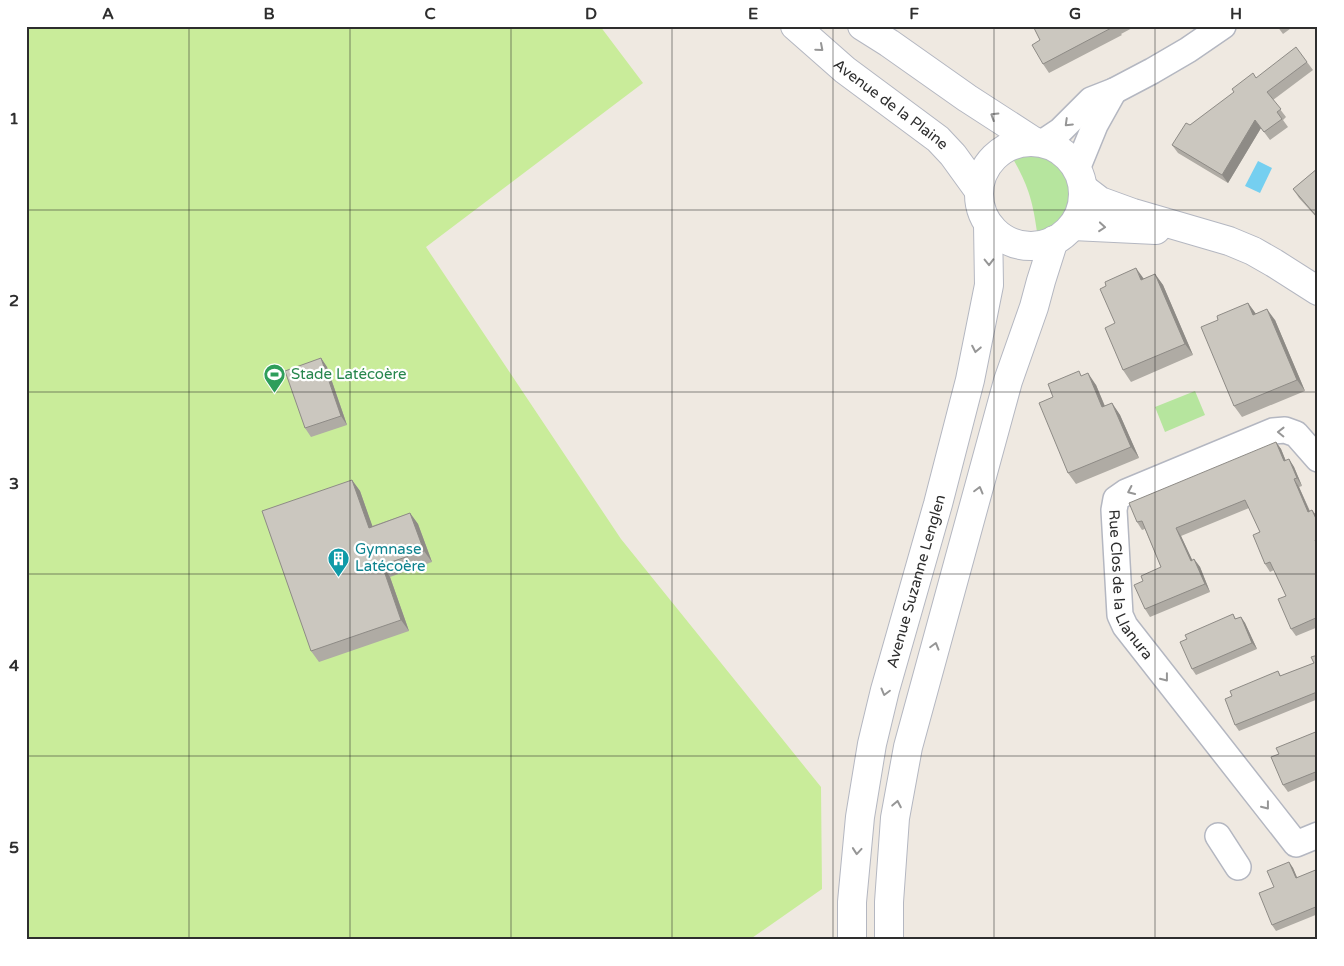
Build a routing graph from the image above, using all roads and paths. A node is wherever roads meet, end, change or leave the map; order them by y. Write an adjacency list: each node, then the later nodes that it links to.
1 (795, 26): 7 (street, Avenue de la Plaine, one-way to 7)
2 (862, 26): 5 (street, one-way to 2)
3 (1223, 26): 4 (street)
4 (1114, 91): 5 (street, one-way to 5); 6 (street)
5 (1038, 143): 6 (street); 7 (street)
6 (1080, 179): 9 (street); 10 (street)
7 (979, 191): 8 (street)
8 (988, 224): 10 (street); 16 (street, Avenue Suzanne Lenglen, one-way to 16)
9 (1190, 230): 10 (street, one-way to 9); 11 (street)
10 (1064, 233): 17 (street, one-way to 10)
11 (1318, 291)
12 (1318, 459): 14 (street, Rue Clos de la Llanura, one-way to 14)
13 (1218, 836): 15 (street)
14 (1307, 840)
15 (1238, 867)
16 (852, 940)
17 (889, 940)

